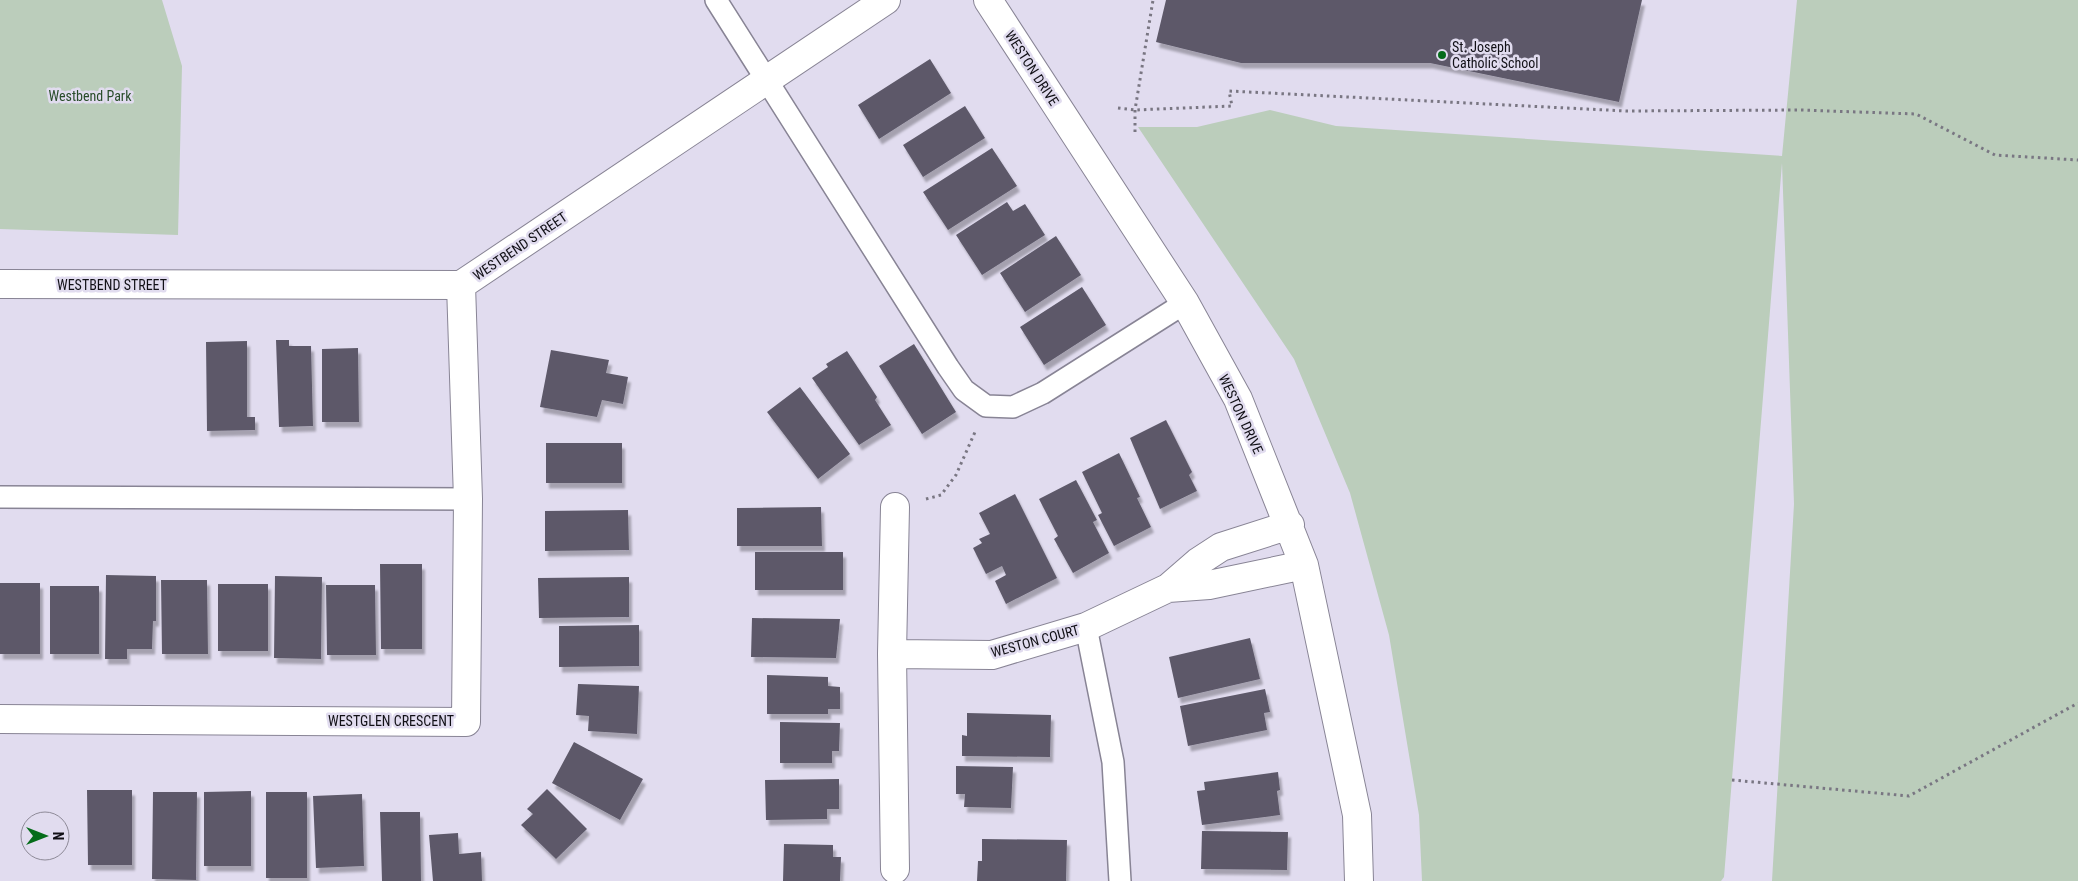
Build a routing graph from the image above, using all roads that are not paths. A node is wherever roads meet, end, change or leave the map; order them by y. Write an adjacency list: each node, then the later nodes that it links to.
1 (716, 0): 4 (lane)
2 (886, 0): 4 (street, WESTBEND STREET)
3 (988, 0): 7 (street, WESTON DRIVE)
4 (768, 80): 6 (street, WESTBEND STREET); 7 (lane)
5 (0, 284): 6 (street, WESTBEND STREET)
6 (461, 285): 9 (street, WESTGLEN CRESCENT)
7 (1185, 303): 11 (street, WESTON DRIVE)
8 (0, 496): 9 (lane)
9 (468, 499): 16 (street, WESTGLEN CRESCENT)
10 (895, 507): 15 (street)
11 (1290, 525): 12 (street, WESTON DRIVE); 13 (street, WESTON COURT)
12 (1304, 565): 13 (street, WESTON COURT); 19 (street, WESTON DRIVE)
13 (1168, 588): 14 (street, WESTON COURT)
14 (1086, 627): 15 (street, WESTON COURT); 18 (lane)
15 (892, 654): 17 (street)
16 (0, 719)
17 (895, 869)
18 (1120, 881)
19 (1359, 881)

